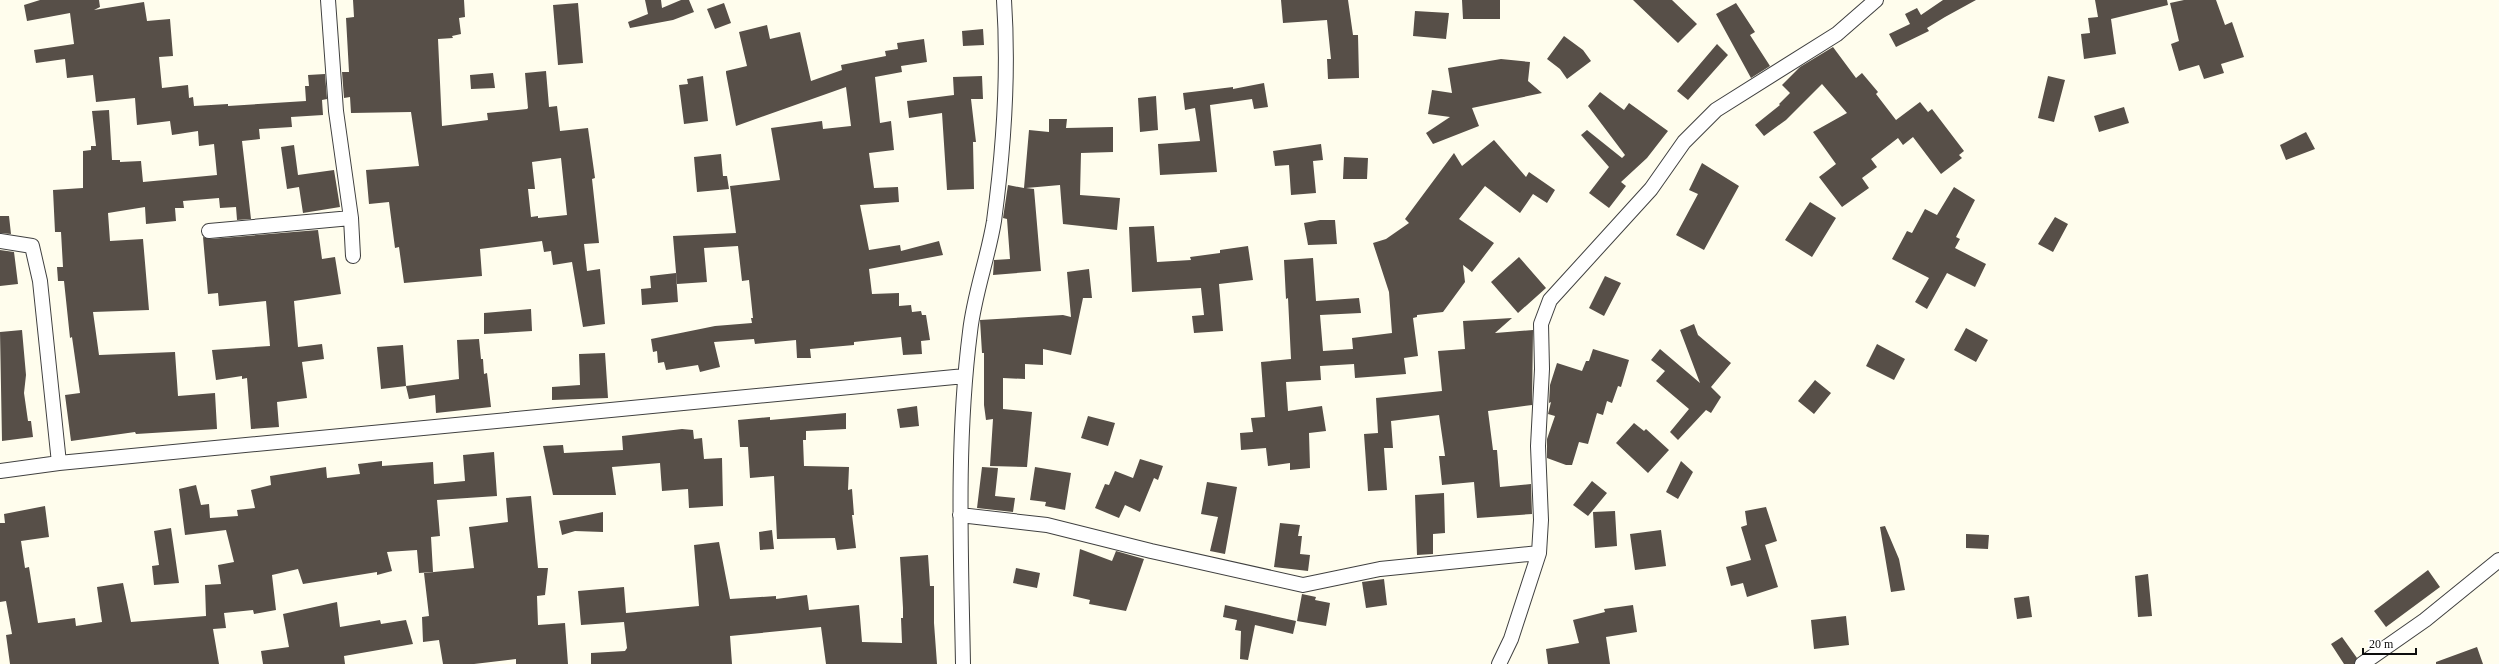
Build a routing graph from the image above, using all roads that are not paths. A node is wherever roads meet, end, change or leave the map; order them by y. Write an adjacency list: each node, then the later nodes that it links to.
1 (328, 0): 4 (street)
2 (1004, 0): 8 (street)
3 (1876, 0): 12 (street)
4 (351, 218): 5 (street); 7 (street)
5 (209, 231)
6 (0, 241): 9 (street)
7 (353, 256)
8 (965, 376): 9 (street); 11 (street)
9 (59, 463): 10 (street)
10 (0, 471)
11 (960, 515): 12 (street); 14 (street)
12 (1539, 553): 15 (street)
13 (2499, 560): 16 (street)
14 (963, 664)
15 (1499, 664)
16 (2362, 664)

